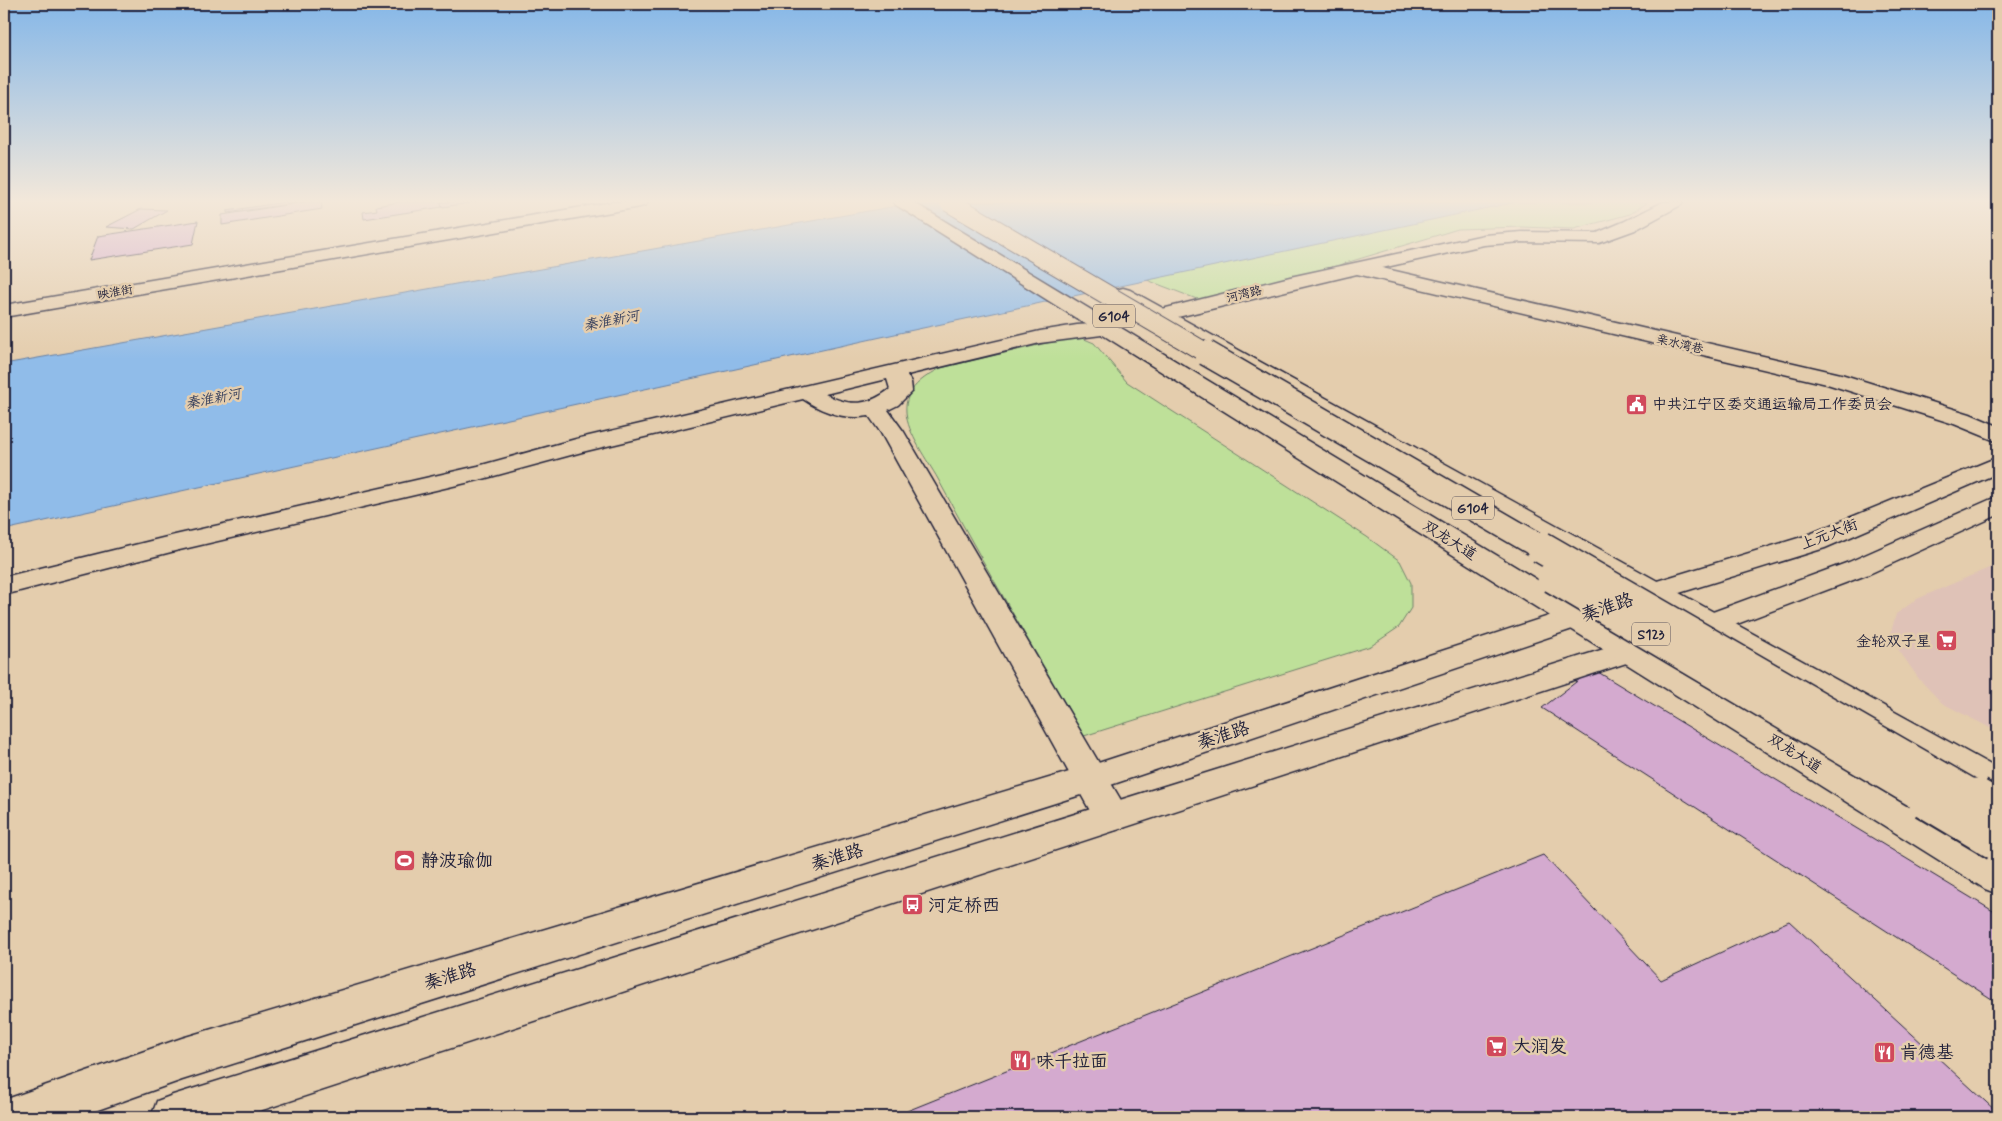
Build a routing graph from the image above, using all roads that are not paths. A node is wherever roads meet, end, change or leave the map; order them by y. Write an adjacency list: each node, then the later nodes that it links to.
1 (335, 254): 8 (main road, 映淮街)
2 (988, 254): 10 (main road, 双龙大道 / G104)
3 (1013, 254): 14 (main road, G104)
4 (1038, 254): 25 (main road, G104, bridge)
5 (1054, 254): 9 (main road, G104)
6 (1420, 254): 7 (main road, 河湾路)
7 (1358, 268): 9 (main road, 河湾路); 15 (main road, 亲水湾巷)
8 (4, 311)
9 (1154, 312): 19 (main road, G104)
10 (1104, 325): 11 (main road); 20 (main road, 双龙大道 / G104)
11 (894, 372): 12 (main road); 13 (main road)
12 (807, 392): 13 (main road); 18 (main road)
13 (875, 409): 23 (main road)
14 (1302, 429): 27 (main road, S123, bridge)
15 (1998, 435)
16 (1998, 464): 19 (main road, 上元大街)
17 (1998, 505): 21 (main road)
18 (4, 586)
19 (1656, 591): 20 (main road, 秦淮路); 21 (main road, G104)
20 (1576, 618): 22 (main road, 双龙大道 / G104); 23 (main road, 秦淮路)
21 (1713, 624): 22 (main road); 24 (main road, G104)
22 (1629, 651): 26 (main road); 28 (main road, 双龙大道 / G104)
23 (1090, 779): 26 (main road); 29 (main road, 秦淮路)
24 (1998, 785)
25 (1998, 811)
26 (1112, 817): 30 (main road)
27 (1998, 841)
28 (1998, 878)
29 (16, 1117)
30 (173, 1117)

